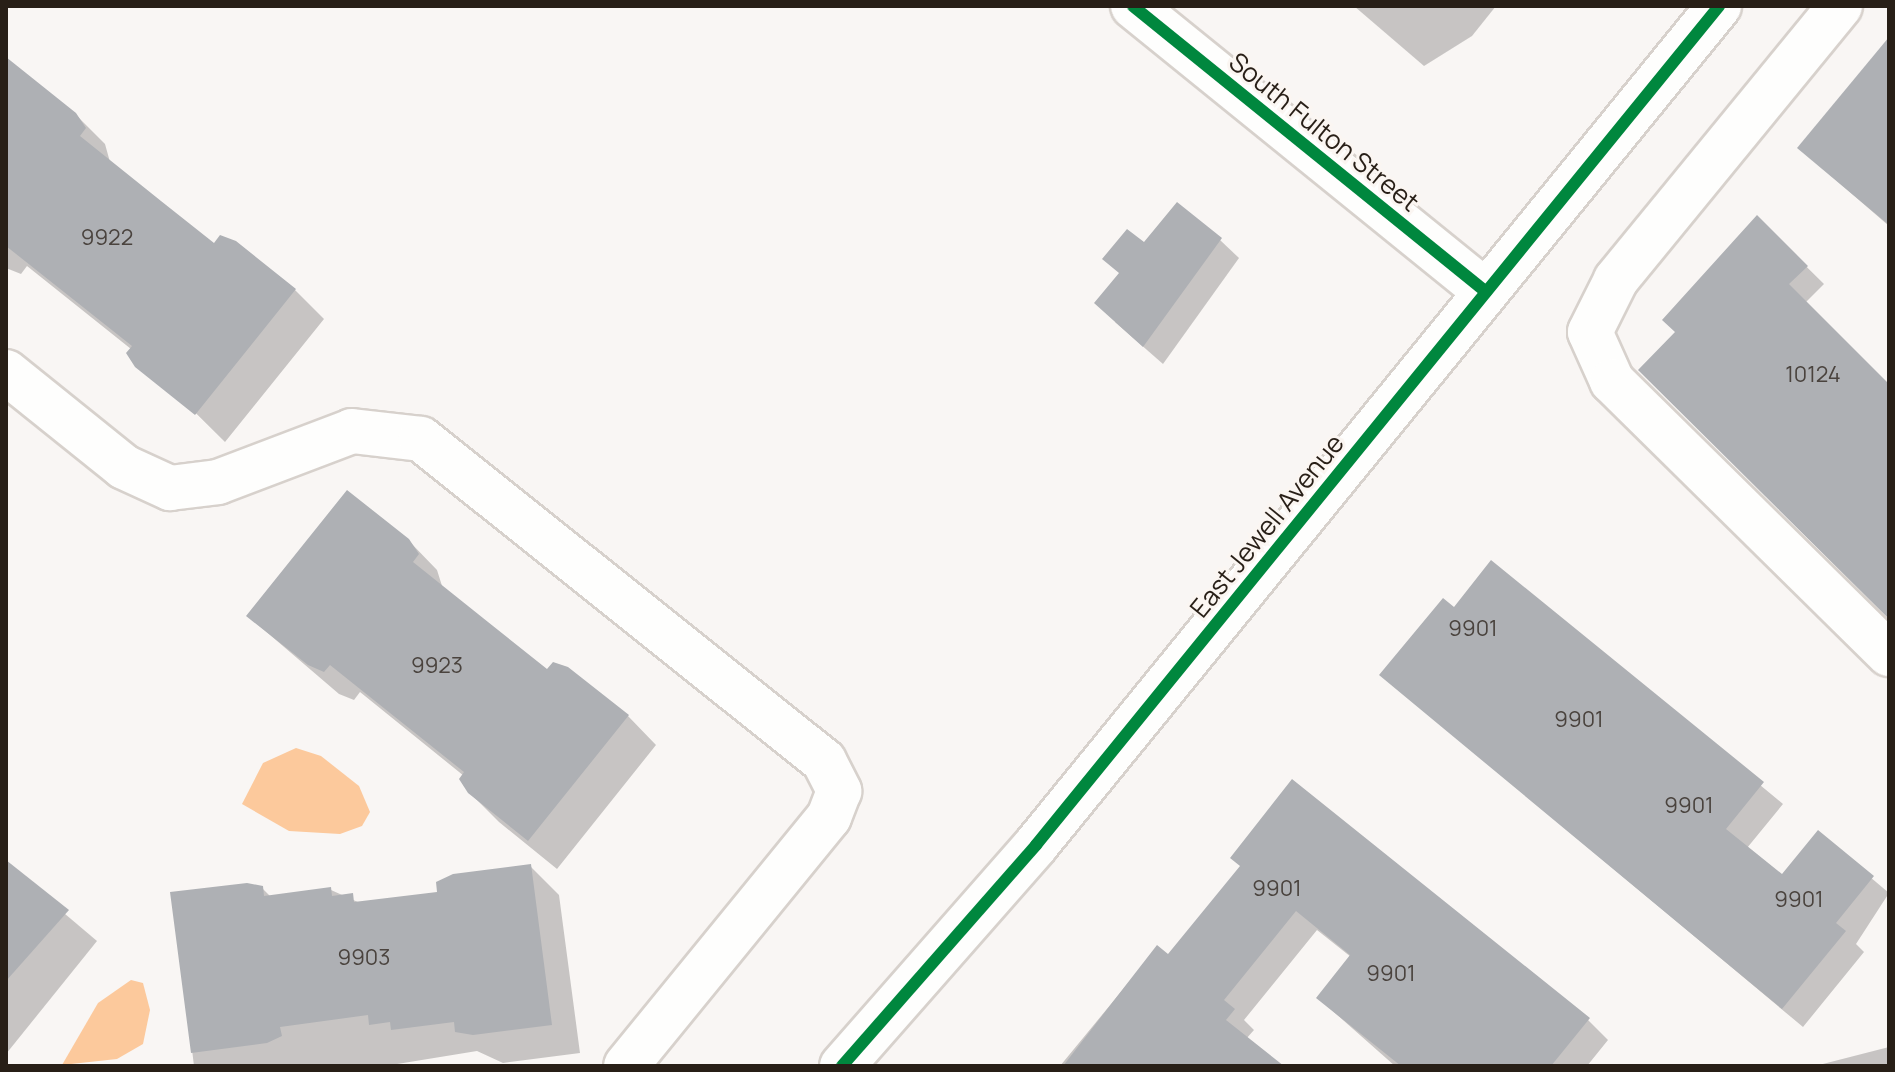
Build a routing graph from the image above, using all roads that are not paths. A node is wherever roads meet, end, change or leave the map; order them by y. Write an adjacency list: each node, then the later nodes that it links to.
1 (1133, 6): 4 (street, South Fulton Street)
2 (1719, 6): 4 (street, East Jewell Avenue)
3 (1840, 6): 6 (street)
4 (1486, 292): 8 (street, East Jewell Avenue)
5 (6, 372): 7 (street)
6 (1889, 654)
7 (626, 1066)
8 (842, 1066)

